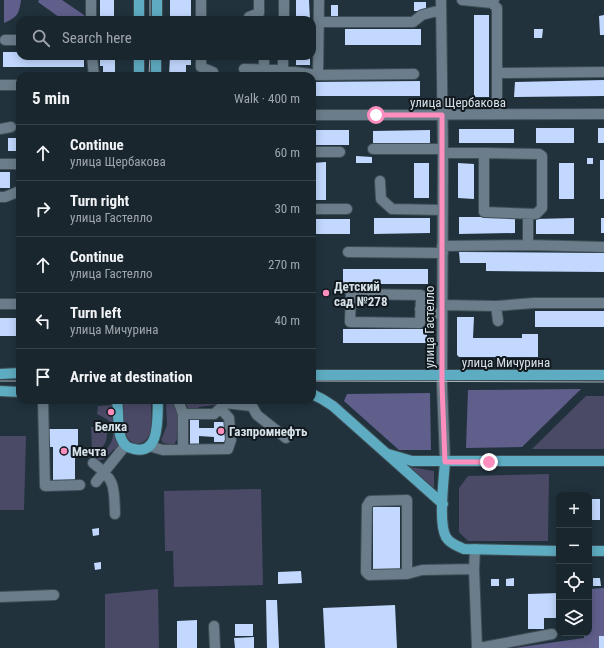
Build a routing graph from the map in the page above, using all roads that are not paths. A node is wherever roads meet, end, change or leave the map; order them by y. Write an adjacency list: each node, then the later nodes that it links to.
1 (91, 0): 11 (street)
2 (139, 0): 12 (main road)
3 (157, 0): 13 (main road)
4 (201, 0): 14 (street)
5 (259, 0): 15 (street)
6 (284, 0): 16 (street)
7 (319, 0): 17 (street)
8 (462, 0): 9 (street)
9 (493, 1): 35 (street)
10 (441, 5): 17 (street); 43 (street, улица Гастелло)
11 (91, 16)
12 (139, 16)
13 (156, 16)
14 (201, 16)
15 (252, 16)
16 (284, 16)
17 (319, 22): 37 (street)
18 (5, 40): 19 (street)
19 (16, 40)
20 (92, 60): 28 (street)
21 (139, 60): 29 (main road)
22 (156, 60): 30 (main road)
23 (201, 60): 31 (street)
24 (264, 60): 27 (street)
25 (284, 60): 33 (street)
26 (244, 70): 27 (street)
27 (264, 70): 32 (street)
28 (94, 72)
29 (139, 72)
30 (156, 72)
31 (213, 72)
32 (277, 72)
33 (283, 72)
34 (604, 72): 35 (street)
35 (497, 73): 40 (street)
36 (414, 74): 37 (street)
37 (318, 75)
38 (0, 85): 39 (street)
39 (16, 85)
40 (497, 114): 41 (street, улица Щербакова); 43 (street, улица Щербакова)
41 (604, 114)
42 (316, 115): 43 (street, улица Щербакова)
43 (442, 115): 47 (street, улица Гастелло)
44 (11, 127): 45 (street)
45 (0, 129)
46 (373, 149): 47 (street)
47 (443, 151): 50 (street); 58 (street, улица Гастелло)
48 (316, 152): 49 (street)
49 (340, 152)
50 (484, 153): 59 (street); 59 (street)
51 (0, 164): 52 (street)
52 (16, 164)
53 (380, 182): 58 (street)
54 (16, 192): 55 (street)
55 (0, 197)
56 (316, 209): 57 (street)
57 (347, 209)
58 (442, 210): 62 (street, улица Гастелло)
59 (528, 214): 60 (street)
60 (528, 245): 61 (street); 62 (street)
61 (604, 247)
62 (442, 249): 63 (street); 69 (street, улица Гастелло)
63 (348, 252)
64 (0, 304): 65 (street)
65 (16, 304)
66 (604, 304): 67 (street)
67 (496, 306): 69 (street); 70 (street)
68 (420, 309): 68 (street); 69 (street)
69 (442, 310): 74 (street, улица Гастелло)
70 (498, 321)
71 (16, 373): 72 (main road)
72 (0, 374)
73 (316, 375): 74 (main road, улица Мичурина)
74 (442, 375): 75 (main road, улица Мичурина); 91 (street, улица Гастелло)
75 (604, 375)
76 (0, 392): 77 (main road)
77 (16, 392)
78 (316, 396): 89 (main road)
79 (43, 404): 95 (street)
80 (117, 404): 86 (main road)
81 (158, 404): 87 (main road)
82 (179, 404): 84 (street)
83 (224, 404): 84 (street); 85 (street); 88 (street)
84 (183, 414): 88 (street)
85 (286, 438)
86 (125, 446): 87 (main road); 93 (street)
87 (149, 446): 88 (street)
88 (183, 450)
89 (388, 454): 91 (main road); 96 (main road)
90 (604, 461): 91 (main road)
91 (445, 462): 96 (main road, улица Гастелло)
92 (93, 463): 93 (street)
93 (105, 472): 94 (street); 97 (street)
94 (96, 482)
95 (80, 485)
96 (443, 504): 98 (main road, улица Гастелло)
97 (116, 514)
98 (475, 549): 99 (main road, улица Гастелло); 102 (street)
99 (556, 551)
100 (592, 551): 101 (main road)
101 (604, 551)
102 (474, 569): 103 (street); 109 (street)
103 (407, 574): 103 (street)
104 (54, 595): 105 (street)
105 (0, 596)
106 (214, 626): 108 (street)
107 (552, 634): 109 (street)
108 (215, 648)
109 (478, 648)

